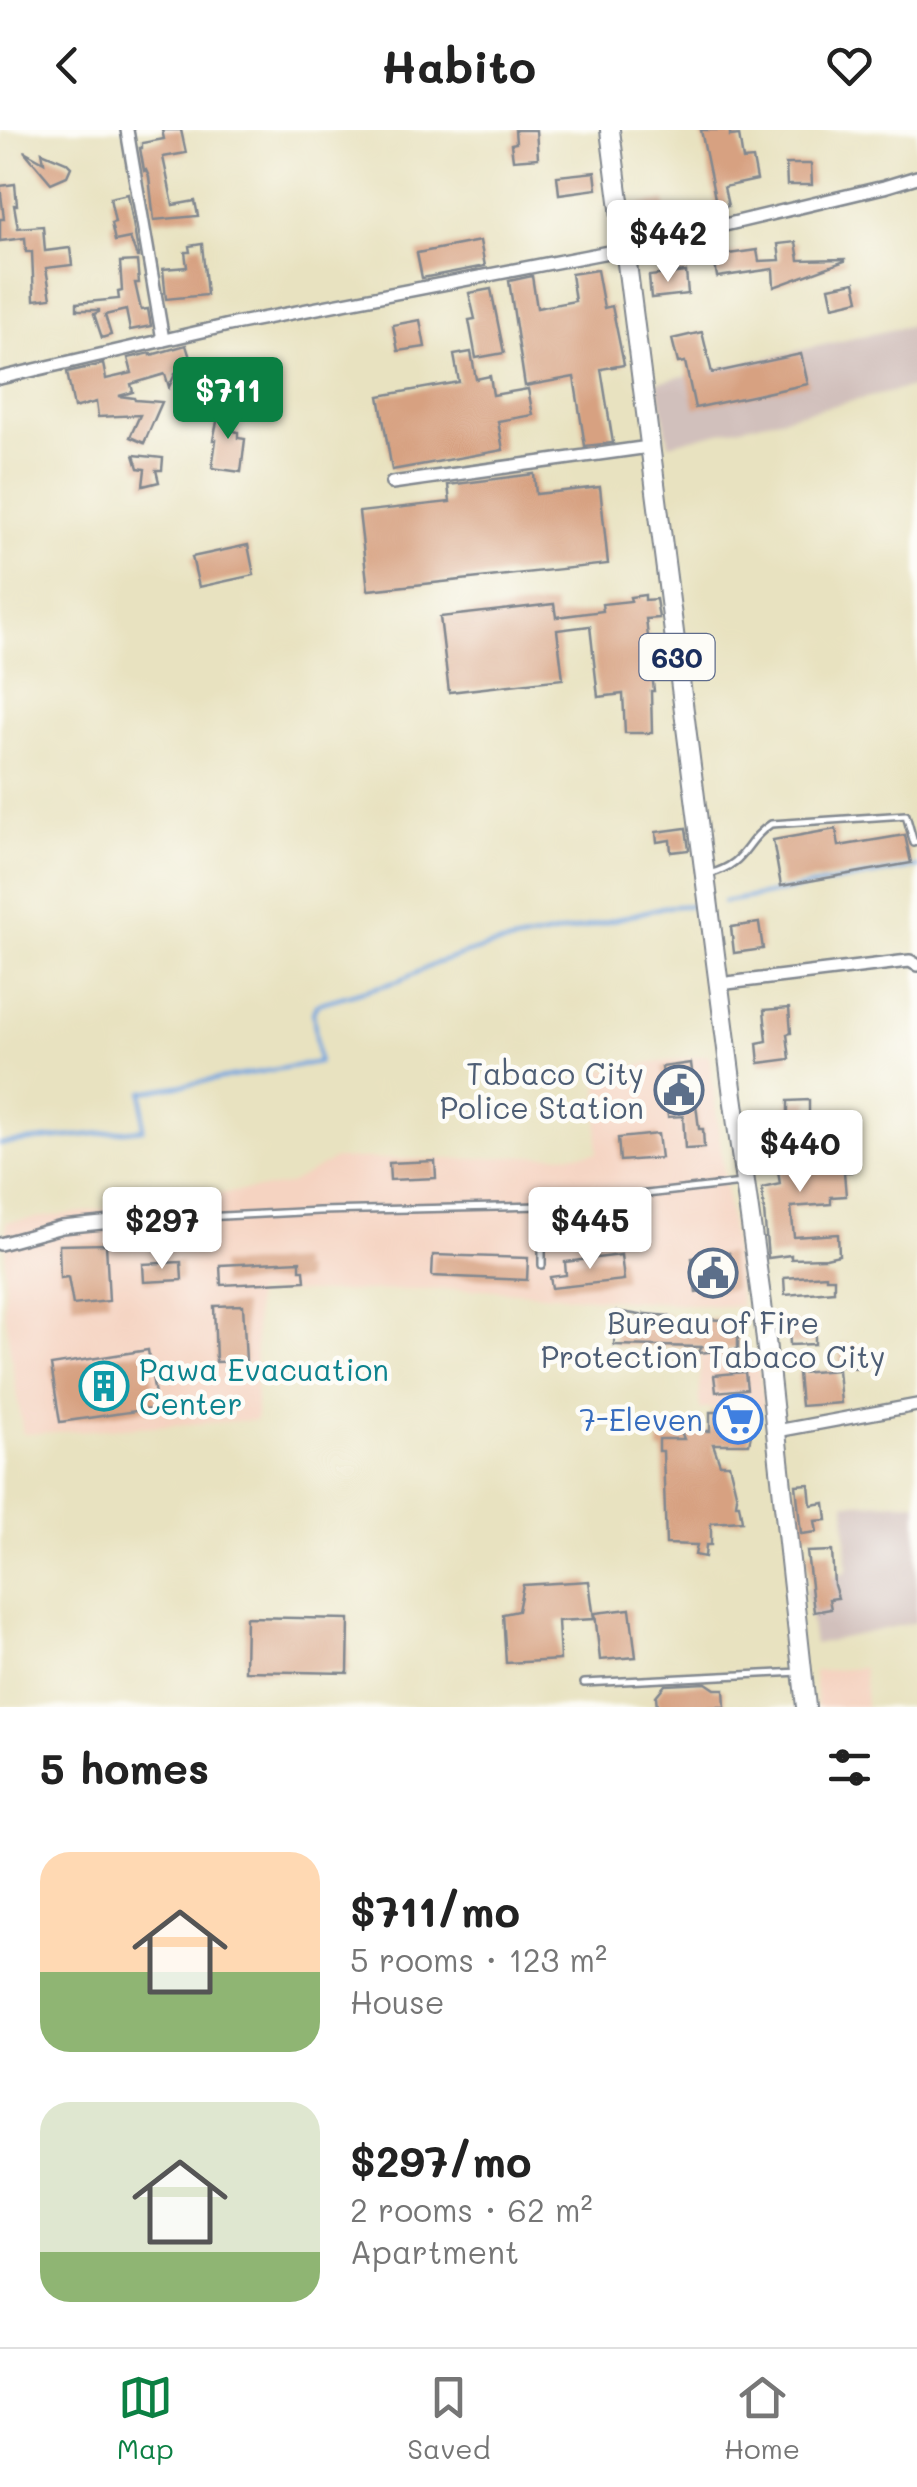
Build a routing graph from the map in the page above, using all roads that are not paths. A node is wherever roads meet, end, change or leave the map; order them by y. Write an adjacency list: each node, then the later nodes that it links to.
1 (127, 130): 5 (street)
2 (610, 130): 4 (main road, 630)
3 (917, 177): 4 (street)
4 (624, 249): 5 (street); 7 (main road, 630)
5 (162, 340): 6 (street)
6 (0, 378)
7 (650, 447): 8 (street); 10 (main road, 630)
8 (392, 484)
9 (917, 842): 10 (lane)
10 (706, 874): 12 (main road, 630)
11 (917, 965): 12 (street)
12 (719, 984): 13 (main road, 630)
13 (745, 1183): 14 (lane); 19 (main road, 630)
14 (542, 1206): 15 (lane); 17 (lane)
15 (122, 1221): 16 (street)
16 (0, 1244)
17 (542, 1265)
18 (917, 1405): 19 (street)
19 (776, 1431): 20 (main road, 630)
20 (802, 1672): 21 (lane); 22 (main road, 630)
21 (584, 1683)
22 (806, 1707)

